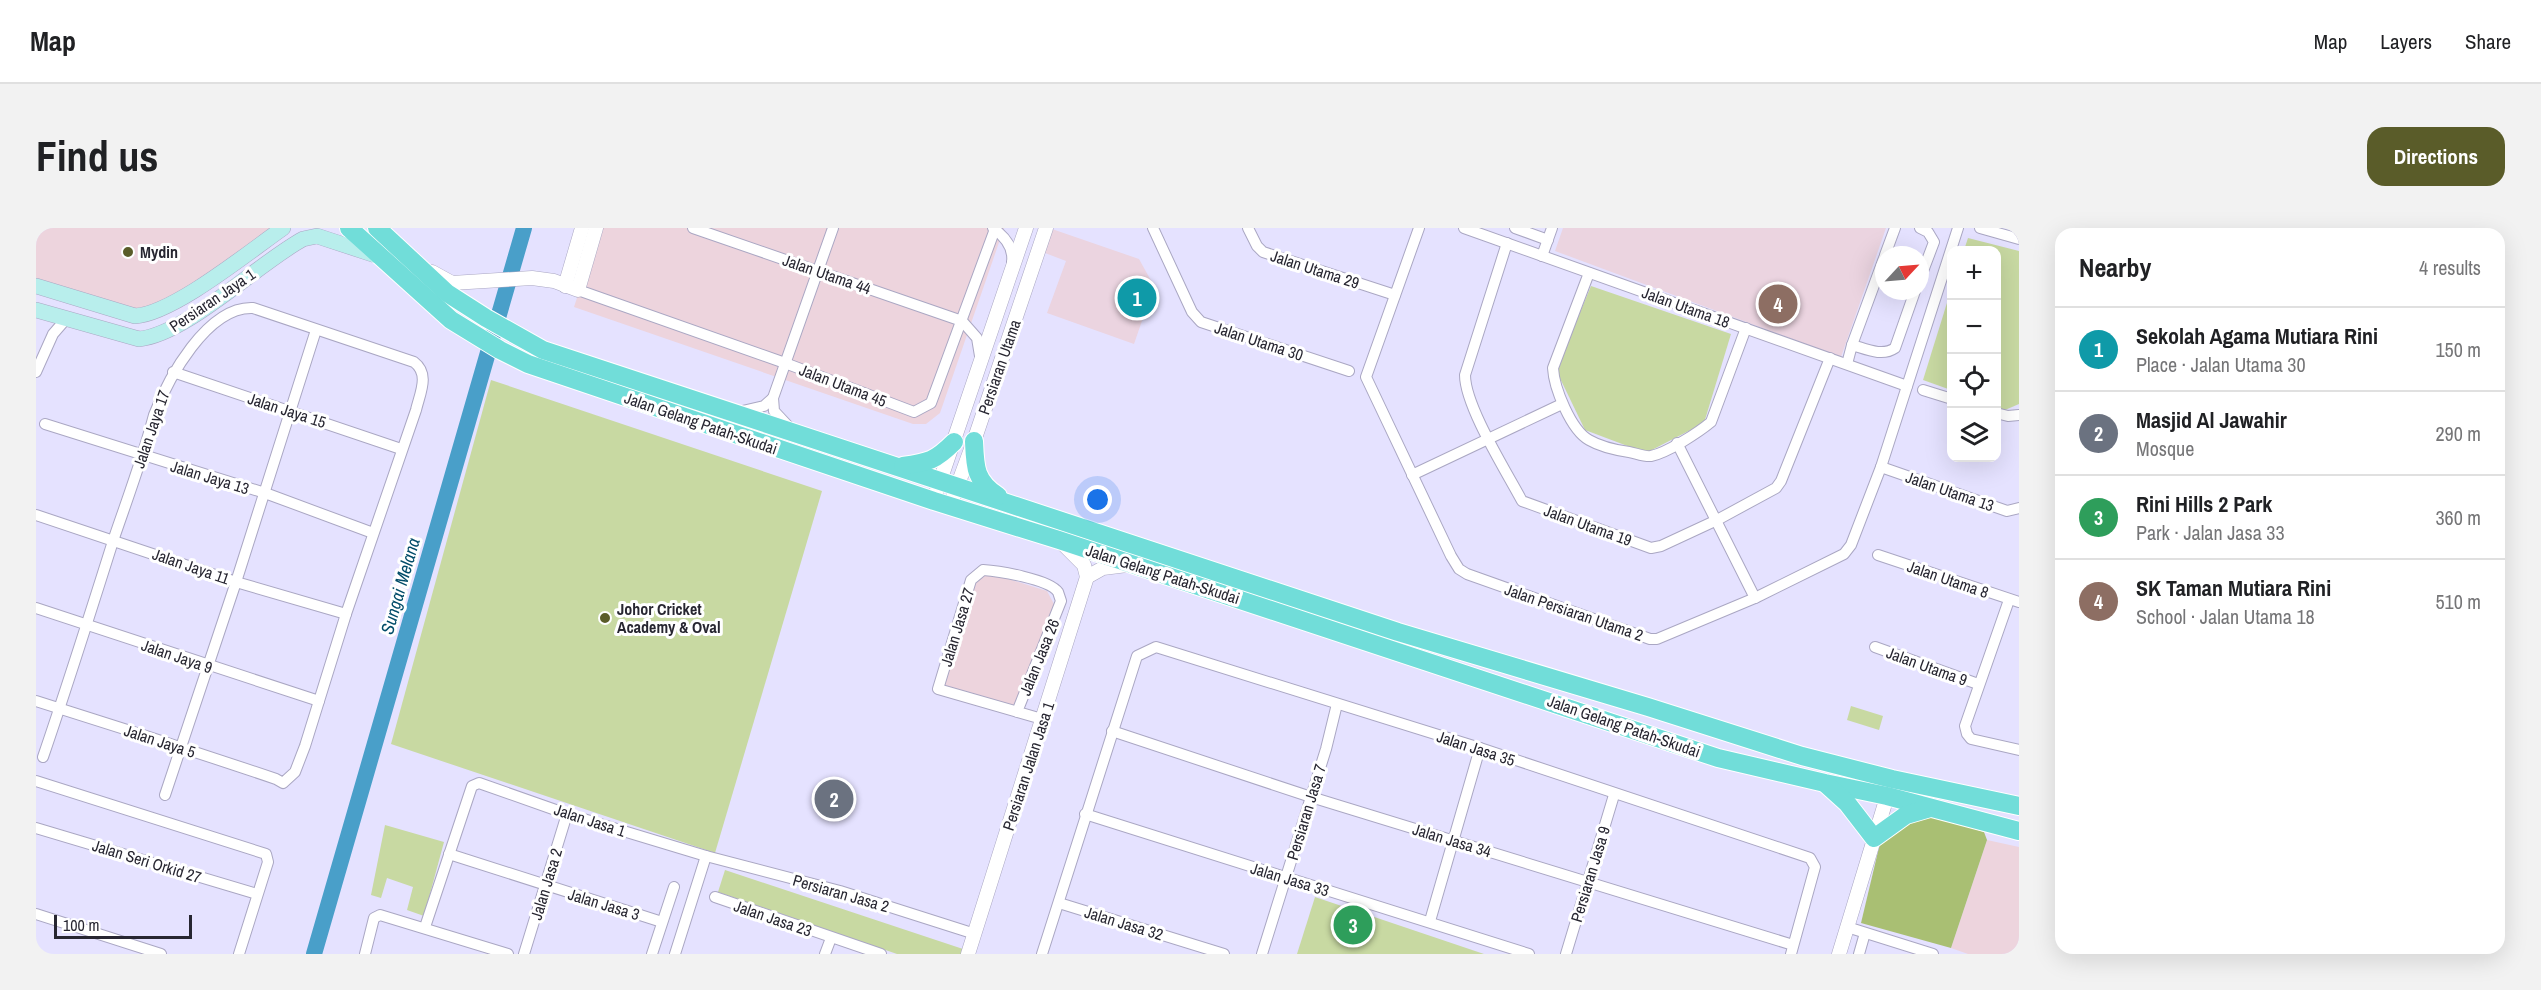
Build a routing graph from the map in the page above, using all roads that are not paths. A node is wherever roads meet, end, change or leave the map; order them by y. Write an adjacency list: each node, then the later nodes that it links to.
1 (283, 228): 34 (main road, Persiaran Jaya 1)
2 (348, 228): 27 (main road, Jalan Gelang Patah-Skudai)
3 (377, 228): 28 (main road, Jalan Gelang Patah-Skudai)
4 (582, 228): 35 (street)
5 (596, 228): 35 (street)
6 (693, 228): 30 (street, Jalan Utama 44)
7 (833, 228): 30 (street)
8 (994, 228): 29 (street); 41 (street, Jalan Utama 45)
9 (1026, 228): 29 (street, Persiaran Utama)
10 (1046, 228): 64 (street, Persiaran Utama)
11 (1153, 228): 49 (street, Jalan Utama 30)
12 (1248, 228): 36 (street, Jalan Utama 29)
13 (1419, 228): 36 (street, Jalan Persiaran Utama 2)
14 (1464, 228): 23 (street, Jalan Utama 18)
15 (1515, 228): 22 (street)
16 (1552, 228): 22 (street)
17 (1895, 228): 24 (street)
18 (1920, 228): 25 (street)
19 (1958, 228): 52 (street, Jalan Persiaran Utama 2)
20 (1980, 228): 21 (street)
21 (2019, 239)
22 (1548, 240): 26 (street)
23 (1507, 243): 26 (street, Jalan Utama 18); 63 (street, Jalan Utama 19)
24 (1889, 246)
25 (1929, 255)
26 (1542, 256): 31 (street, Jalan Utama 18)
27 (381, 257): 38 (main road, Persiaran Jaya 1); 74 (main road, Jalan Gelang Patah-Skudai)
28 (410, 258): 35 (street); 58 (main road, Jalan Gelang Patah-Skudai)
29 (1011, 270): 47 (street, Persiaran Utama)
30 (818, 271): 41 (street, Jalan Utama 44); 46 (street)
31 (1589, 273): 42 (street, Jalan Utama 18); 56 (street)
32 (1875, 283): 44 (street)
33 (36, 286): 34 (main road, Persiaran Jaya 1)
34 (199, 286): 38 (main road)
35 (572, 288): 46 (street, Jalan Utama 45)
36 (1395, 295): 71 (street, Jalan Persiaran Utama 2)
37 (1912, 300): 44 (street)
38 (208, 305): 40 (main road, Persiaran Jaya 1)
39 (36, 310): 40 (main road, Persiaran Jaya 1)
40 (66, 319): 50 (street)
41 (962, 321): 46 (street, Jalan Utama 45); 47 (street)
42 (1746, 328): 45 (street, Jalan Utama 18); 66 (street)
43 (316, 330): 51 (street, Jalan Jaya 17); 57 (street); 67 (street, Jalan Jaya 17)
44 (1852, 345): 48 (street)
45 (1830, 358): 48 (street, Jalan Utama 18); 78 (street, Jalan Utama 19)
46 (785, 363): 55 (street)
47 (980, 364): 65 (street, Persiaran Utama)
48 (1846, 364): 52 (street, Jalan Utama 18)
49 (1349, 371)
50 (36, 372)
51 (173, 372): 57 (street, Jalan Jaya 15); 68 (street, Jalan Jaya 17)
52 (1907, 386): 70 (street, Jalan Persiaran Utama 2)
53 (1923, 390): 54 (street)
54 (1947, 397)
55 (773, 398): 58 (street); 62 (street)
56 (1562, 404): 63 (street); 66 (street)
57 (291, 410): 67 (street, Jalan Jaya 15); 73 (street)
58 (734, 412): 62 (main road, Jalan Gelang Patah-Skudai)
59 (2001, 414): 60 (street)
60 (2019, 415)
61 (45, 424): 68 (street, Jalan Jaya 13)
62 (796, 432): 69 (main road, Jalan Gelang Patah-Skudai)
63 (1488, 440): 71 (street); 78 (street, Jalan Utama 19)
64 (974, 441): 72 (street, Persiaran Utama); 75 (main road)
65 (954, 442): 69 (main road); 72 (street, Persiaran Utama)
66 (1677, 444): 78 (street)
67 (401, 448): 79 (street)
68 (142, 456): 73 (street, Jalan Jaya 13); 80 (street, Jalan Jaya 17)
69 (898, 466): 72 (main road, Jalan Gelang Patah-Skudai)
70 (1881, 467): 76 (street, Jalan Utama 13); 86 (street, Jalan Persiaran Utama 2)
71 (1412, 475): 86 (street, Jalan Persiaran Utama 2)
72 (949, 483): 74 (street, Persiaran Utama); 75 (main road, Jalan Gelang Patah-Skudai)
73 (265, 493): 79 (street, Jalan Jaya 13); 85 (street)
74 (942, 503): 81 (main road, Jalan Gelang Patah-Skudai)
75 (1008, 503): 98 (main road, Jalan Gelang Patah-Skudai)
76 (2019, 508)
77 (36, 515): 80 (street, Jalan Jaya 11)
78 (1717, 519): 86 (street)
79 (374, 532): 90 (street)
80 (114, 539): 85 (street, Jalan Jaya 11); 91 (street, Jalan Jaya 17)
81 (1059, 540): 83 (main road, Jalan Gelang Patah-Skudai); 84 (street)
82 (1878, 555): 88 (street, Jalan Utama 8)
83 (1135, 566): 84 (street); 103 (main road, Jalan Gelang Patah-Skudai)
84 (1087, 578): 101 (street, Persiaran Jalan Jasa 1)
85 (237, 582): 90 (street, Jalan Jaya 11); 93 (street)
86 (1755, 598)
87 (1061, 601): 100 (street, Jalan Jasa 26); 100 (street, Jalan Jasa 27)
88 (2014, 601): 94 (street, Jalan Utama 9)
89 (36, 608): 91 (street, Jalan Jaya 9)
90 (346, 614): 96 (street)
91 (88, 625): 93 (street, Jalan Jaya 9); 99 (street, Jalan Jaya 17)
92 (1875, 647): 94 (street, Jalan Utama 9)
93 (209, 667): 96 (street, Jalan Jaya 9); 104 (street)
94 (1978, 684): 106 (street, Jalan Utama 9)
95 (36, 701): 99 (street, Jalan Jaya 5)
96 (319, 701): 104 (street, Jalan Jaya 5)
97 (1337, 704): 102 (street, Jalan Jasa 35); 105 (street, Jalan Jasa 35); 113 (street, Persiaran Jasa 7)
98 (1648, 707): 103 (main road); 110 (main road, Jalan Gelang Patah-Skudai)
99 (59, 708): 104 (street, Jalan Jaya 5); 107 (street, Jalan Jaya 17)
100 (1017, 712): 101 (street)
101 (1042, 719): 137 (street, Persiaran Jalan Jasa 1)
102 (1112, 731): 113 (street, Jalan Jasa 34); 117 (street)
103 (1642, 732): 109 (main road, Jalan Gelang Patah-Skudai)
104 (181, 747): 111 (street)
105 (1480, 748): 112 (street, Jalan Jasa 35); 121 (street)
106 (2019, 750)
107 (43, 757)
108 (36, 781): 128 (street)
109 (1825, 783): 110 (main road, Jalan Gelang Patah-Skudai); 120 (main road)
110 (1890, 787): 114 (main road, Jalan Gelang Patah-Skudai); 115 (main road, Jalan Gelang Patah-Skudai); 120 (street)
111 (165, 795)
112 (1614, 795): 125 (street, Persiaran Jasa 9); 139 (street, Jalan Jasa 35)
113 (1311, 797): 121 (street, Jalan Jasa 34); 124 (street, Persiaran Jasa 7)
114 (2019, 806)
115 (1934, 808): 119 (main road, Jalan Gelang Patah-Skudai); 120 (main road)
116 (567, 814): 122 (street, Jalan Jasa 1); 123 (street, Jalan Jasa 1); 126 (street, Jalan Jasa 2)
117 (1085, 814): 124 (street, Jalan Jasa 33); 130 (street)
118 (36, 828): 128 (street, Jalan Seri Orkid 27)
119 (2019, 831)
120 (1874, 838): 135 (street)
121 (1452, 840): 125 (street, Jalan Jasa 34); 132 (street)
122 (449, 854): 126 (street, Jalan Jasa 3); 134 (street)
123 (705, 856): 137 (street, Persiaran Jasa 2); 146 (street)
124 (1286, 878): 132 (street, Jalan Jasa 33); 152 (street, Persiaran Jasa 7)
125 (1588, 882): 139 (street, Jalan Jasa 34); 154 (street, Persiaran Jasa 9)
126 (545, 886): 133 (street, Jalan Jasa 3); 144 (street, Jalan Jasa 2)
127 (674, 887): 133 (street)
128 (257, 894): 141 (street)
129 (715, 897): 138 (street, Jalan Jasa 23)
130 (1059, 903): 150 (street); 151 (street, Jalan Jasa 32)
131 (36, 914): 140 (street)
132 (1430, 921): 153 (street, Jalan Jasa 33)
133 (662, 922): 145 (street)
134 (425, 927): 142 (street); 143 (street)
135 (1847, 927): 136 (street); 155 (street)
136 (1865, 933): 156 (street); 157 (street)
137 (975, 934): 149 (street, Persiaran Jalan Jasa 1)
138 (831, 938): 147 (street); 148 (street, Jalan Jasa 23)
139 (1792, 949)
140 (161, 954)
141 (239, 954)
142 (365, 954)
143 (508, 954)
144 (524, 954)
145 (652, 954)
146 (675, 954)
147 (825, 954)
148 (880, 954)
149 (968, 954)
150 (1042, 954)
151 (1224, 954)
152 (1262, 954)
153 (1529, 954)
154 (1566, 954)
155 (1839, 954)
156 (1858, 954)
157 (1933, 954)

